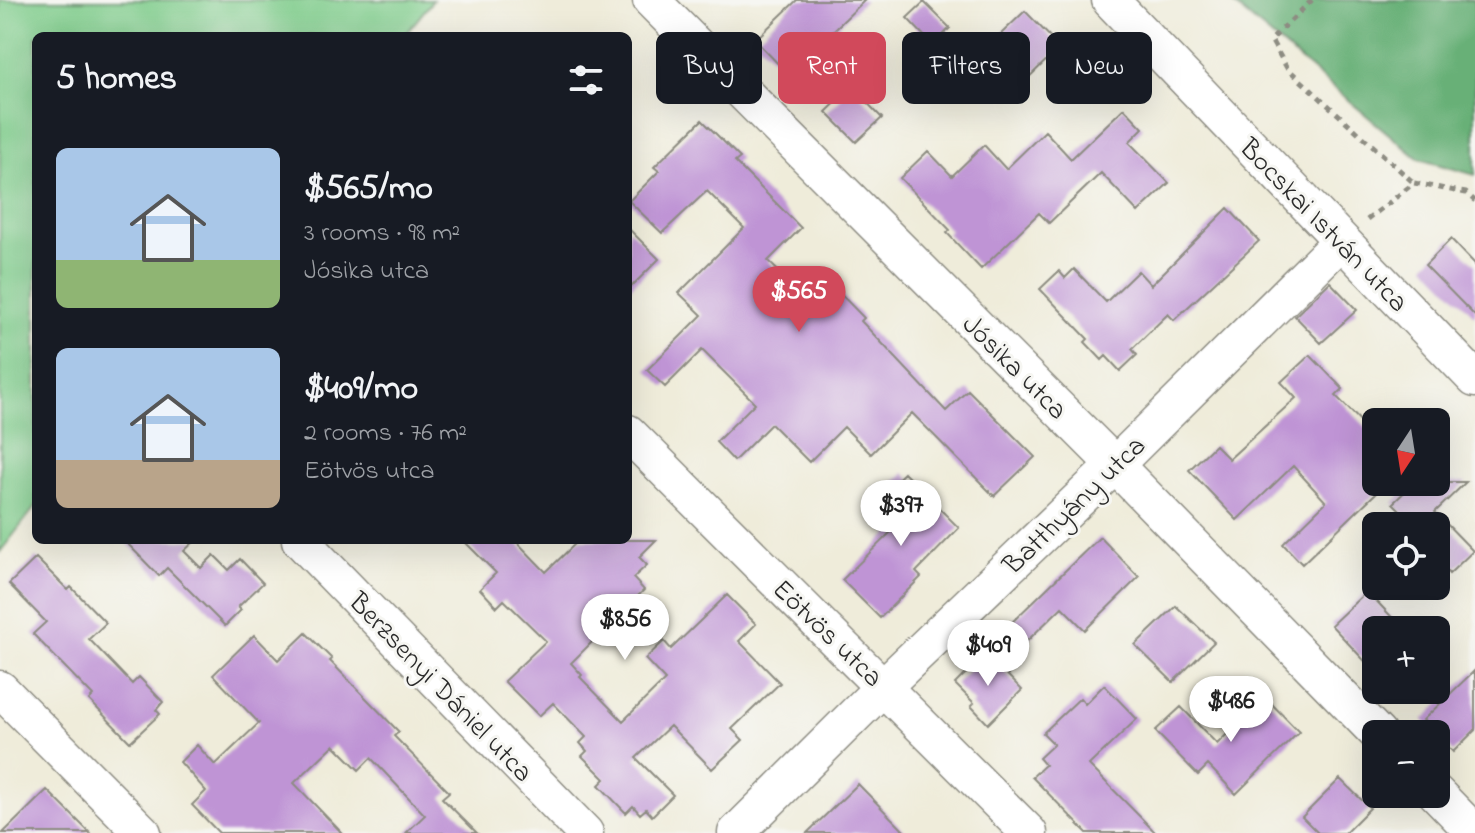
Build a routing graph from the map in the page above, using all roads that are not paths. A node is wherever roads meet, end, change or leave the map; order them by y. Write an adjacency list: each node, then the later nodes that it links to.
1 (651, 0): 6 (street, Jósika utca)
2 (1110, 0): 3 (street, Bocskai István utca)
3 (1341, 241): 4 (street, Bocskai István utca); 6 (street, Batthyány utca)
4 (1475, 379)
5 (632, 437): 8 (street, Eötvös utca)
6 (1115, 465): 8 (street, Batthyány utca); 10 (street, Jósika utca)
7 (304, 544): 13 (street, Berzsenyi Dániel utca)
8 (884, 686): 14 (street, Batthyány utca); 15 (street, Eötvös utca)
9 (0, 689): 12 (street)
10 (1364, 720)
11 (1450, 807): 16 (street)
12 (143, 833)
13 (585, 833)
14 (736, 833)
15 (1029, 833)
16 (1475, 833)

